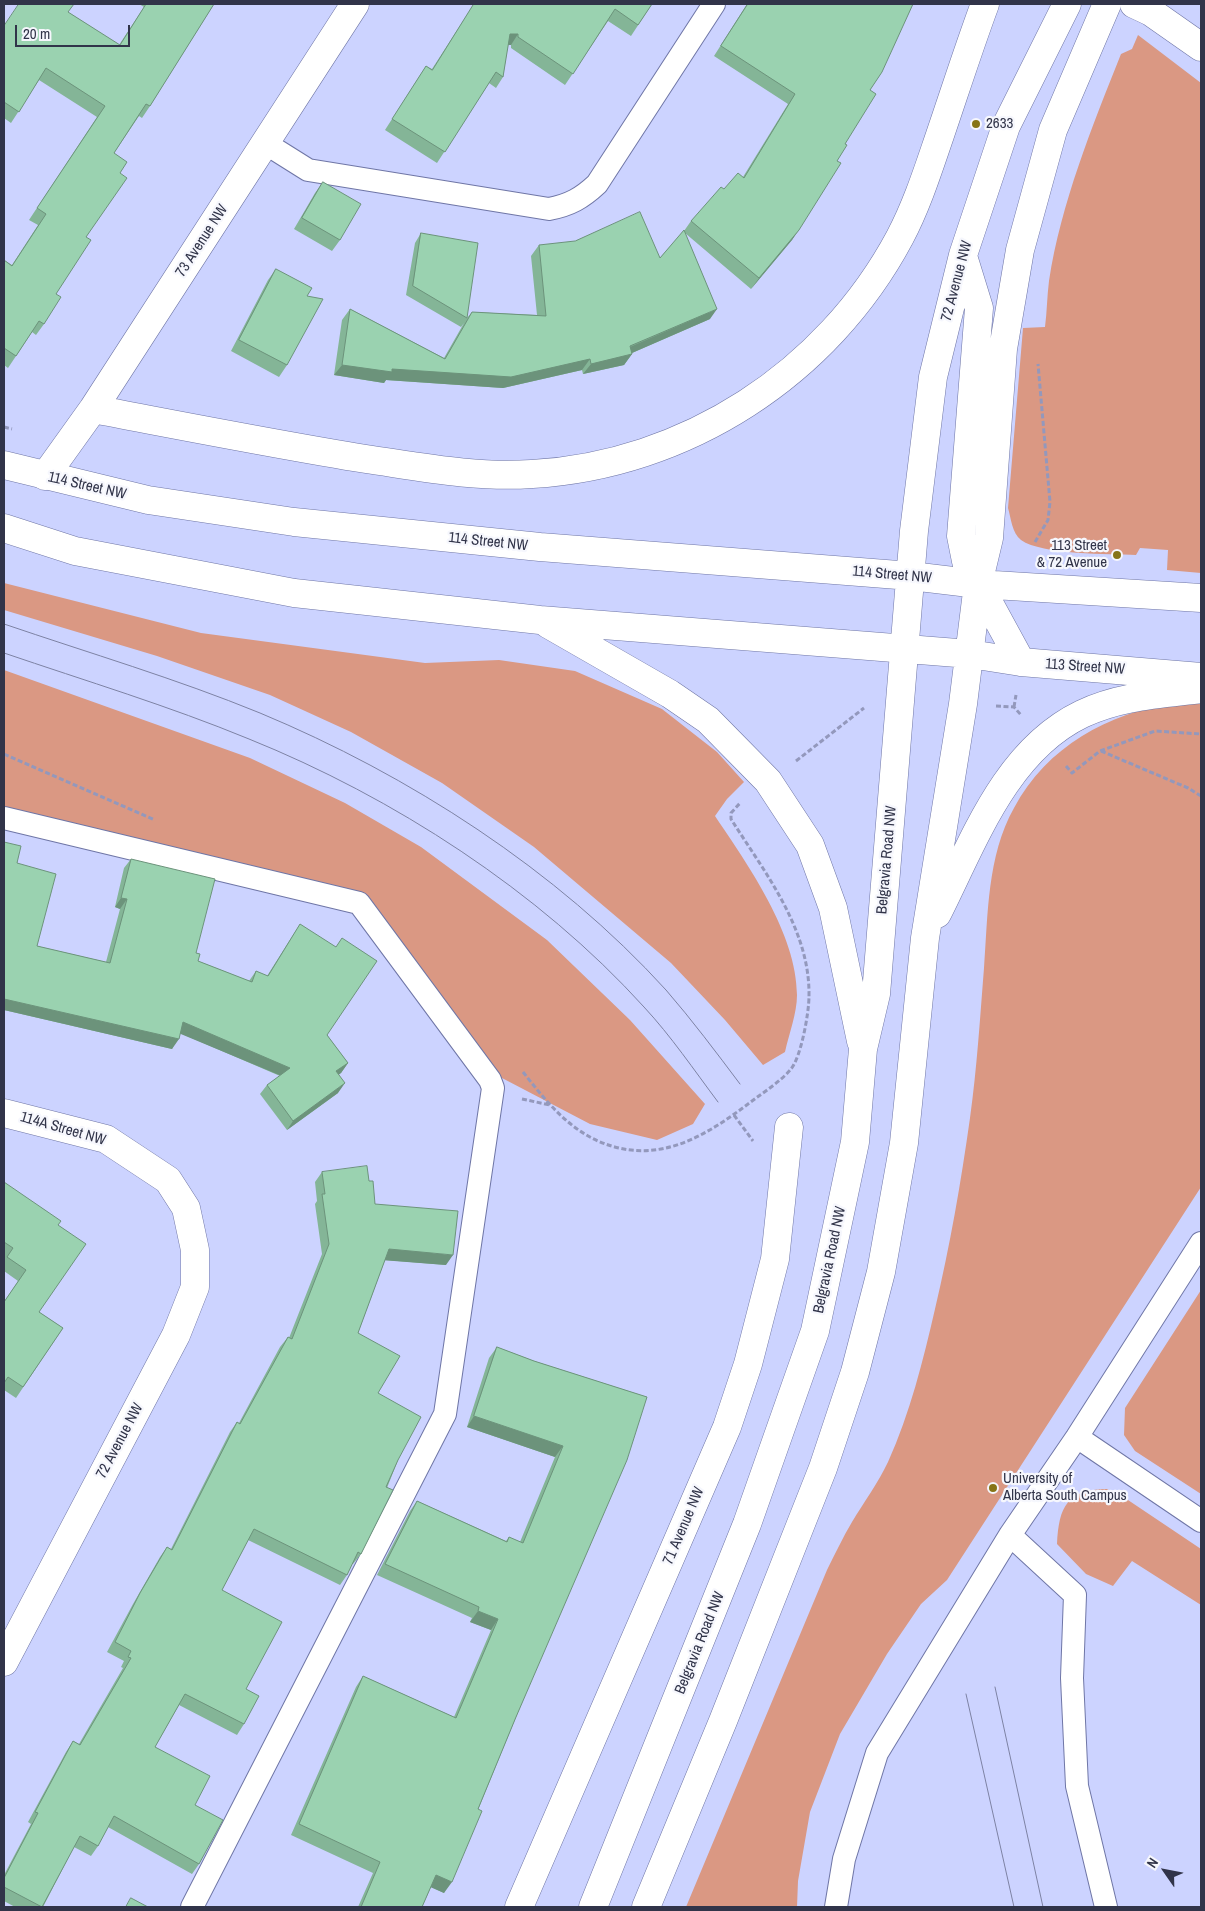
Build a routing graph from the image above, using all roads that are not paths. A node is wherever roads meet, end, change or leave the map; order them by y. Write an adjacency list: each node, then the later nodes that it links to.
1 (356, 4): 8 (main road, 73 Avenue NW)
2 (714, 4): 8 (lane)
3 (985, 4): 10 (main road)
4 (1067, 4): 9 (main road, 72 Avenue NW)
5 (1107, 4): 15 (main road)
6 (1134, 4): 7 (main road)
7 (1201, 47)
8 (265, 143): 10 (main road, 73 Avenue NW)
9 (963, 255): 14 (main road, 72 Avenue NW); 15 (main road)
10 (93, 409): 12 (main road, 73 Avenue NW)
11 (4, 465): 12 (main road, 114 Street NW)
12 (45, 476): 14 (main road, 114 Street NW)
13 (4, 528): 17 (main road)
14 (910, 576): 15 (main road, 114 Street NW); 18 (main road, Belgravia Road NW)
15 (978, 584): 16 (main road); 19 (main road); 20 (main road)
16 (1201, 598)
17 (540, 620): 18 (main road); 25 (main road)
18 (904, 650): 19 (main road); 25 (main road, Belgravia Road NW)
19 (970, 654): 20 (main road, 113 Street NW); 24 (main road)
20 (1021, 662): 21 (main road, 113 Street NW)
21 (1201, 678)
22 (1201, 689): 24 (main road)
23 (4, 818): 34 (lane)
24 (925, 938): 37 (main road)
25 (863, 1049): 36 (main road, Belgravia Road NW)
26 (4, 1112): 28 (main road, 114A Street NW)
27 (790, 1127): 35 (main road, 71 Avenue NW)
28 (186, 1208): 33 (main road, 72 Avenue NW)
29 (1201, 1243): 30 (lane)
30 (1077, 1437): 31 (lane); 32 (lane)
31 (1201, 1521)
32 (1010, 1535): 38 (lane); 39 (lane)
33 (4, 1662)
34 (192, 1907)
35 (519, 1907)
36 (592, 1907)
37 (646, 1907)
38 (836, 1907)
39 (1106, 1907)

